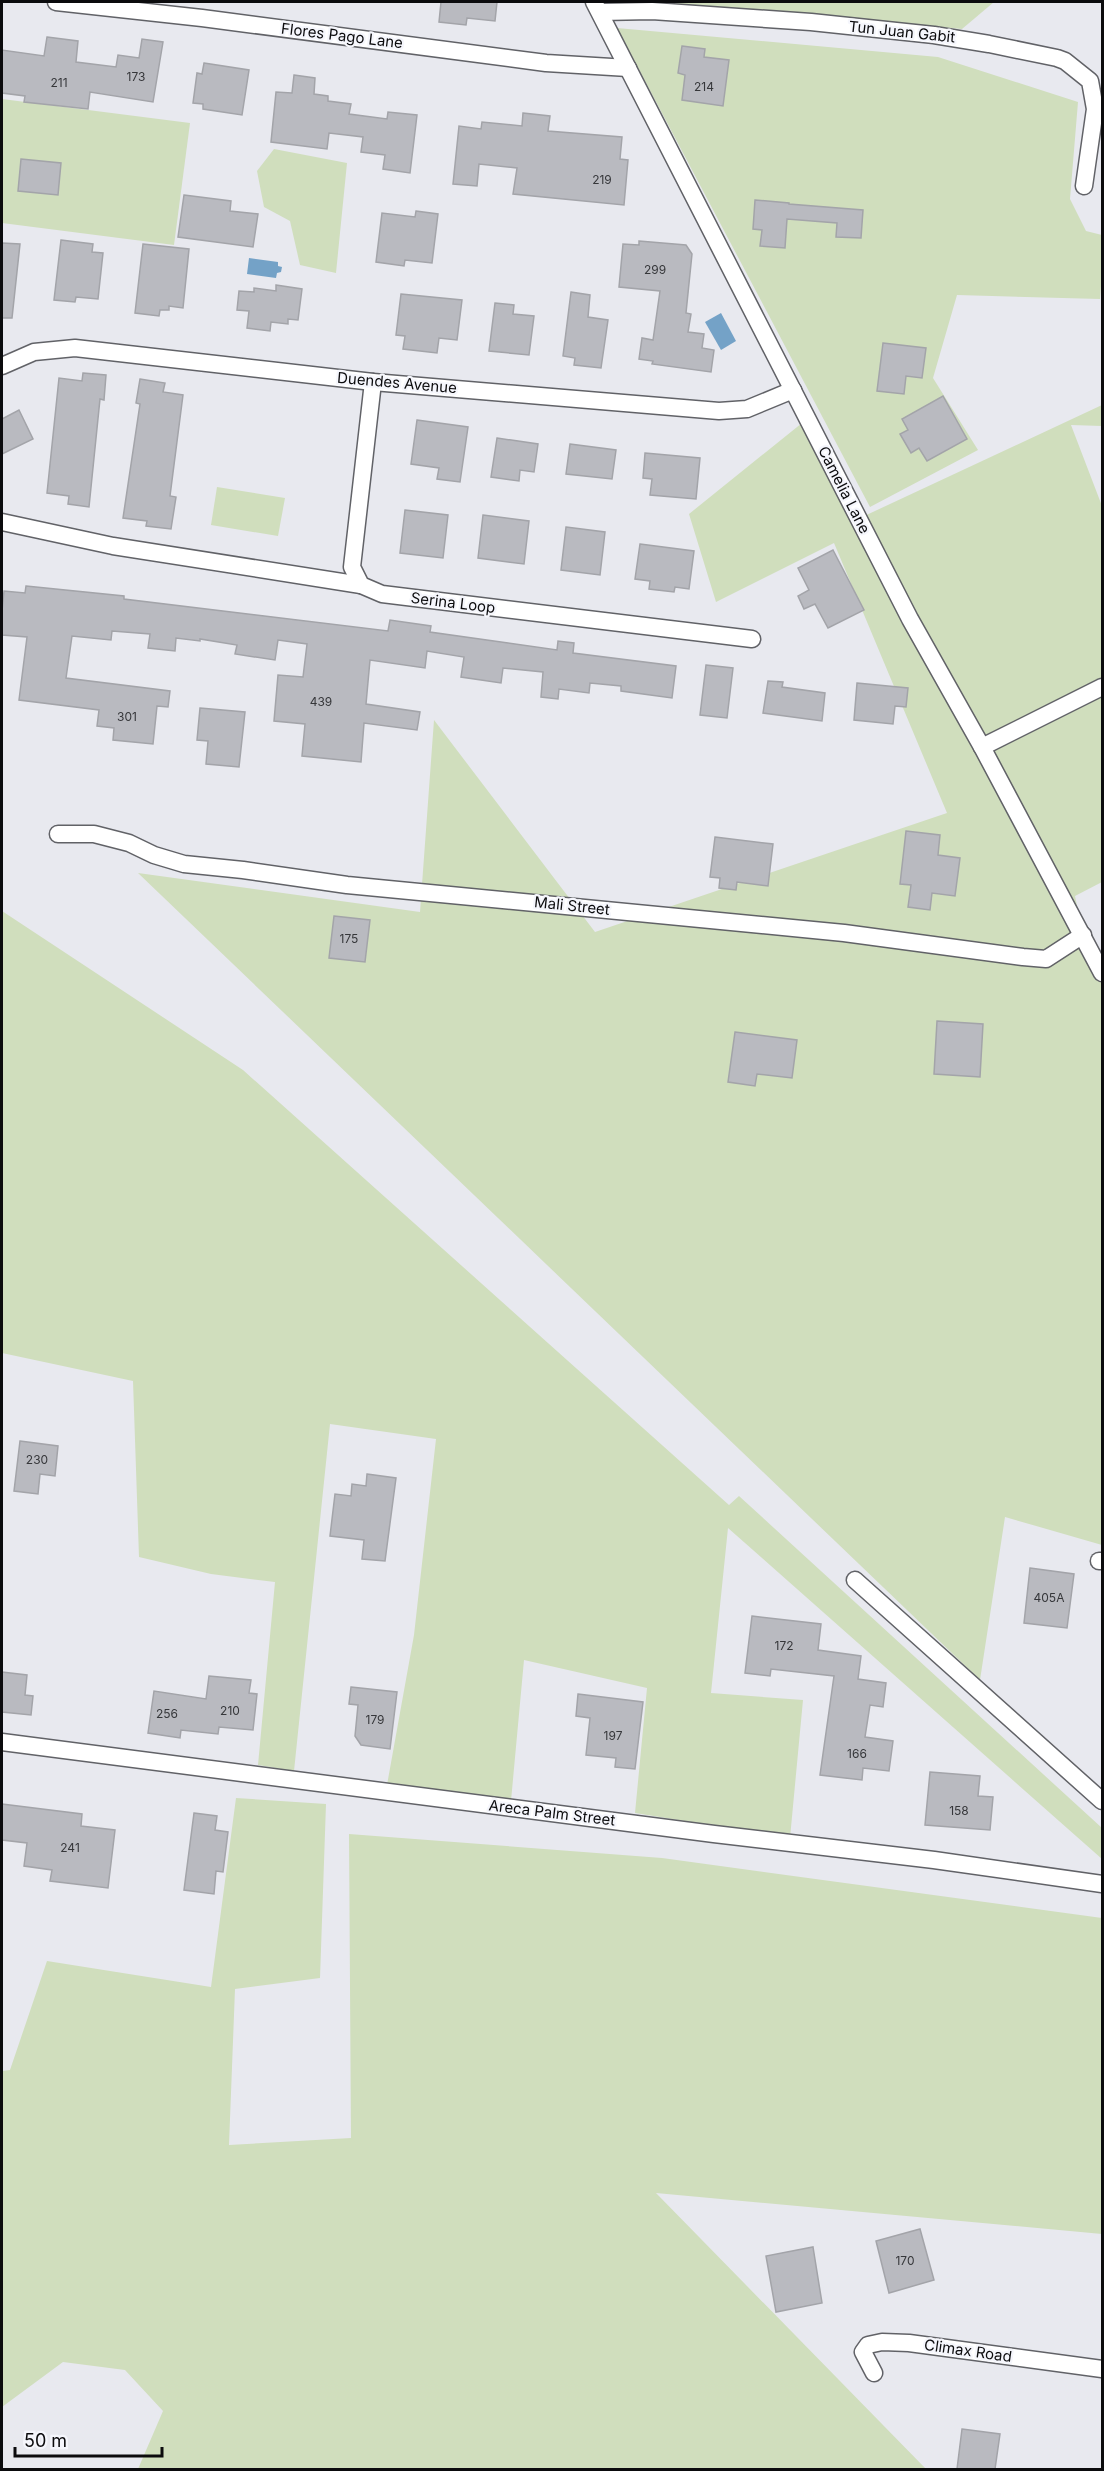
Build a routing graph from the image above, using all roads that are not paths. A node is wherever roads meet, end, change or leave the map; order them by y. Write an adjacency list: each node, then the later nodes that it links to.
1 (56, 2): 3 (street, Flores Pago Lane)
2 (597, 7): 3 (street, Camelia Lane); 4 (street, Tun Juan Gabit)
3 (628, 68): 7 (street, Camelia Lane)
4 (1084, 186)
5 (2, 366): 6 (street, Duendes Avenue)
6 (373, 382): 7 (street, Duendes Avenue); 9 (street)
7 (793, 390): 12 (street, Camelia Lane)
8 (2, 522): 9 (street, Serina Loop)
9 (361, 585): 10 (street, Serina Loop)
10 (752, 639)
11 (1102, 687): 12 (street)
12 (982, 747): 14 (street, Camelia Lane)
13 (58, 834): 14 (street, Mali Street)
14 (1083, 935): 15 (street, Camelia Lane)
15 (1102, 973)
16 (855, 1580): 18 (street)
17 (2, 1742): 19 (street, Areca Palm Street)
18 (1102, 1802)
19 (1102, 1884)
20 (1102, 2368): 21 (street, Climax Road)
21 (874, 2373)

